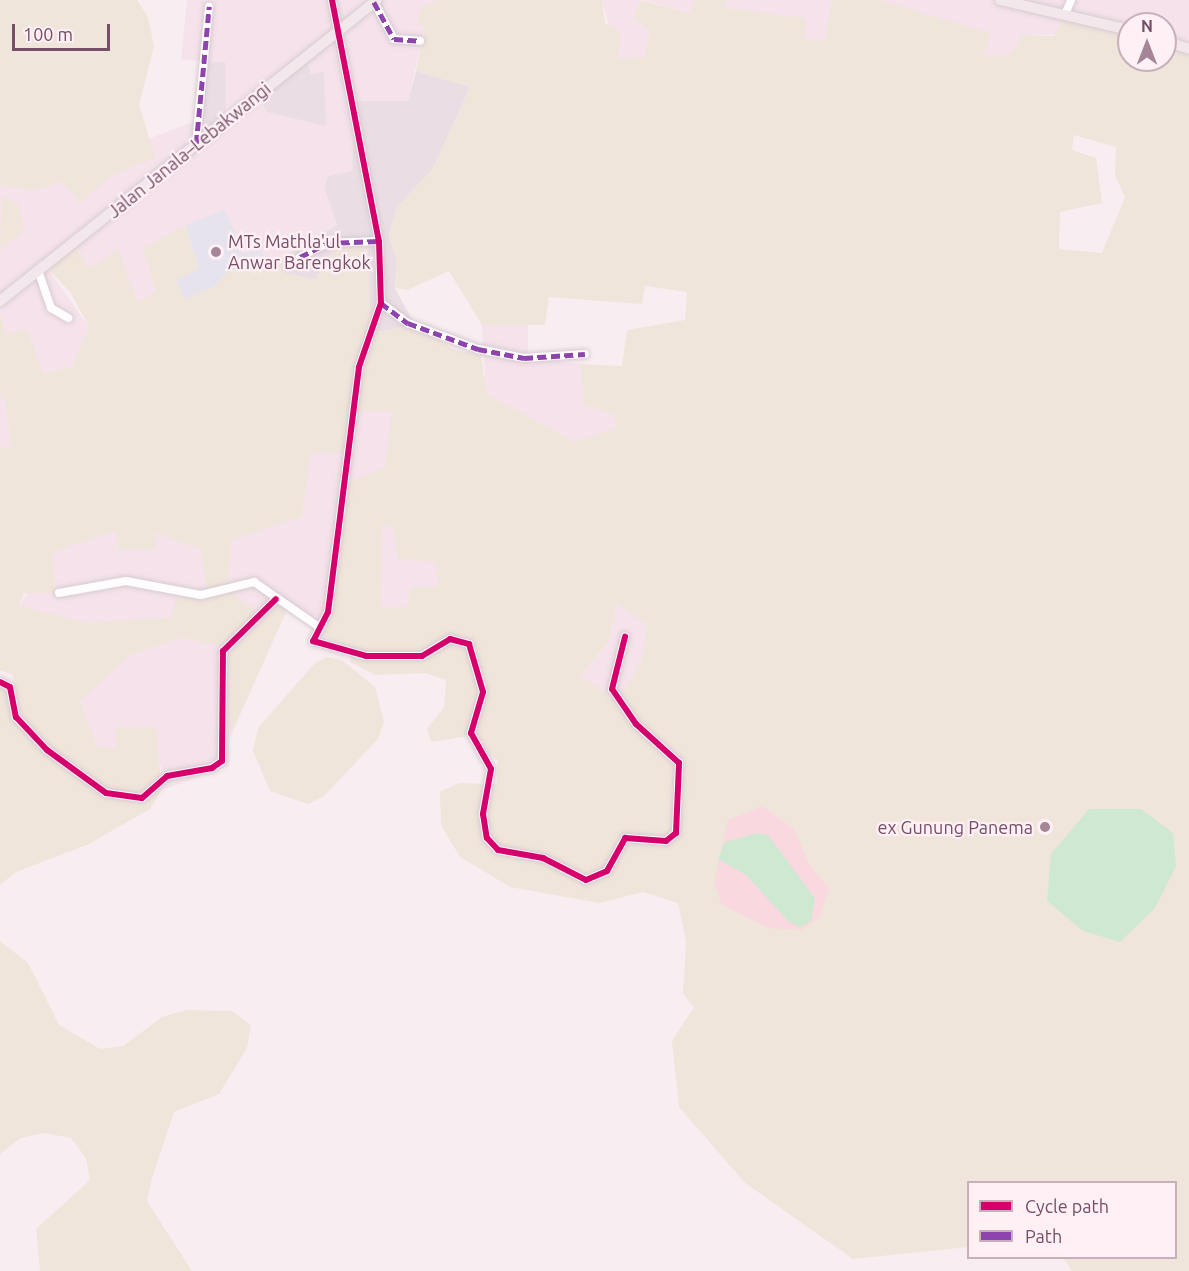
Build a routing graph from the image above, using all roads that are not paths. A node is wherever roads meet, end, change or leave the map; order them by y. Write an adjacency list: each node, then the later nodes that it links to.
1 (332, 0): 8 (street)
2 (1000, 0): 6 (main road)
3 (1071, 0): 6 (street)
4 (376, 1): 8 (main road, Jalan Janala–Lebakwangi); 9 (street)
5 (208, 7): 10 (street)
6 (1066, 12): 7 (main road)
7 (1117, 27)
8 (342, 28): 10 (main road, Jalan Janala–Lebakwangi); 11 (street)
9 (420, 41)
10 (196, 144): 13 (main road, Jalan Janala–Lebakwangi)
11 (379, 241): 12 (street); 15 (street)
12 (300, 257)
13 (39, 273): 14 (main road, Jalan Janala–Lebakwangi); 16 (street)
14 (0, 301)
15 (381, 303): 17 (street); 20 (street)
16 (68, 318)
17 (585, 354)
18 (59, 593): 19 (street)
19 (276, 599): 20 (street); 22 (street)
20 (319, 627): 21 (street)
21 (625, 636)
22 (0, 682)

